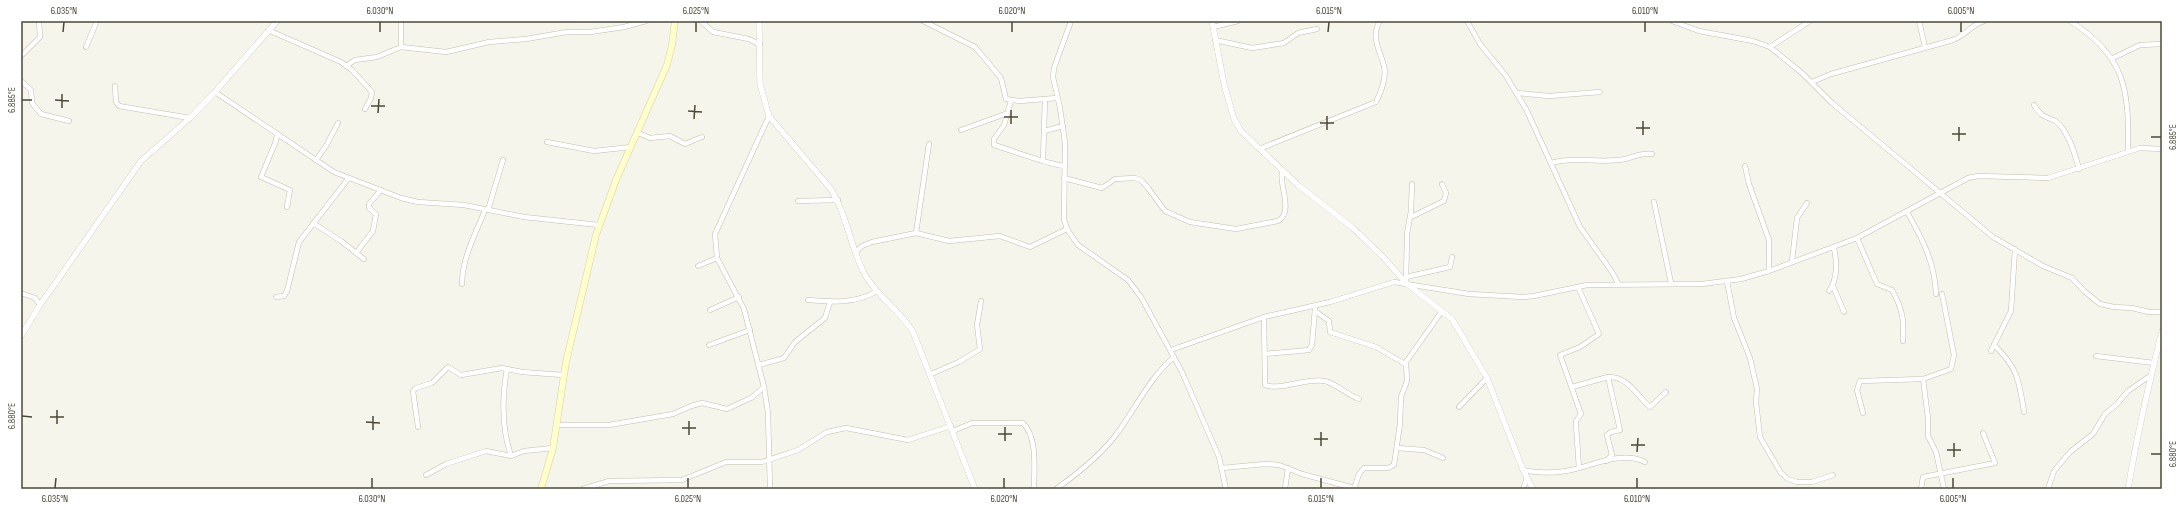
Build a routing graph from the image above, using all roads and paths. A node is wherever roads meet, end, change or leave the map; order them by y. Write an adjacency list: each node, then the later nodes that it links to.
1 (39, 21): 29 (street)
2 (97, 21): 25 (street)
3 (277, 21): 21 (street)
4 (401, 21): 26 (street)
5 (646, 21): 26 (street)
6 (675, 21): 51 (main road)
7 (701, 21): 24 (street)
8 (759, 21): 24 (street)
9 (923, 21): 40 (street)
10 (1072, 21): 38 (street)
11 (1238, 21): 19 (street)
12 (1380, 21): 57 (street)
13 (1467, 21): 37 (street)
14 (1672, 21): 27 (street)
15 (1810, 21): 27 (street)
16 (1919, 21): 28 (street)
17 (1984, 21): 28 (street)
18 (2072, 21): 30 (street)
19 (1212, 24): 22 (street)
20 (1317, 29): 22 (street)
21 (268, 30): 31 (street); 35 (street)
22 (1215, 40): 57 (street)
23 (2162, 44): 30 (street)
24 (760, 45): 44 (street)
25 (86, 47)
26 (401, 47): 31 (street)
27 (1770, 47): 33 (street)
28 (1925, 47): 33 (street)
29 (21, 56)
30 (2113, 58): 59 (street)
31 (346, 66): 42 (street)
32 (21, 81): 46 (street)
33 (1812, 82): 74 (street)
34 (116, 86): 45 (street)
35 (215, 92): 45 (street); 52 (street)
36 (1600, 92): 37 (street)
37 (1517, 93): 64 (street)
38 (1057, 98): 39 (street); 48 (street)
39 (1045, 99): 40 (street); 50 (street)
40 (1011, 101): 43 (street)
41 (2034, 105): 67 (street)
42 (365, 109)
43 (1008, 113): 49 (street); 63 (street)
44 (769, 116): 75 (street); 93 (street)
45 (190, 118): 113 (street)
46 (69, 121)
47 (338, 123): 61 (street)
48 (1063, 126): 50 (street); 65 (street)
49 (961, 130)
50 (1044, 131): 63 (street)
51 (638, 133): 53 (street); 56 (main road)
52 (277, 134): 61 (street); 79 (street)
53 (702, 137)
54 (547, 142): 56 (street)
55 (928, 144): 86 (street)
56 (631, 148): 84 (main road)
57 (1259, 149): 68 (street)
58 (2162, 149): 59 (street)
59 (2128, 151): 67 (street)
60 (1652, 154): 64 (street)
61 (316, 160): 69 (street)
62 (504, 160): 80 (street)
63 (1043, 160): 65 (street)
64 (1550, 163): 101 (street)
65 (1065, 166): 70 (street)
66 (1745, 166): 97 (street)
67 (2079, 169): 74 (street)
68 (1282, 171): 70 (street); 98 (street)
69 (348, 178): 73 (street); 83 (street)
70 (1064, 178): 85 (street)
71 (1412, 184): 82 (street)
72 (1442, 184): 82 (street)
73 (382, 190): 80 (street); 91 (street)
74 (1941, 193): 81 (street); 89 (street)
75 (838, 200): 76 (street); 90 (street)
76 (798, 201)
77 (1654, 202): 100 (street)
78 (1807, 203): 95 (street)
79 (287, 208)
80 (487, 210): 84 (street); 102 (street)
81 (1907, 212): 87 (street); 140 (street)
82 (1410, 217): 98 (street)
83 (313, 223): 91 (street); 109 (street)
84 (599, 225): 136 (main road)
85 (1067, 229): 86 (street); 126 (street)
86 (916, 233): 90 (street)
87 (1857, 238): 88 (street); 123 (street)
88 (1834, 248): 95 (street); 103 (street)
89 (2015, 249): 118 (street); 125 (street)
90 (856, 252): 105 (street)
91 (356, 253): 94 (street)
92 (1452, 257): 98 (street)
93 (717, 258): 96 (street); 108 (street)
94 (364, 259)
95 (1792, 261): 97 (street)
96 (698, 266)
97 (1769, 271): 99 (street)
98 (1406, 280): 104 (street); 114 (street); 116 (street)
99 (1728, 281): 100 (street); 165 (street)
100 (1671, 282): 101 (street)
101 (1618, 283): 104 (street)
102 (462, 284)
103 (1833, 286): 106 (street); 117 (street)
104 (1578, 287): 142 (street)
105 (877, 291): 112 (street); 135 (street)
106 (1829, 291)
107 (21, 293): 113 (street)
108 (739, 297): 115 (street); 120 (street)
109 (276, 298)
110 (808, 300): 112 (street)
111 (981, 301): 135 (street)
112 (830, 302): 133 (street)
113 (40, 304): 122 (street)
114 (1315, 308): 119 (street); 128 (street); 132 (street)
115 (710, 310)
116 (1442, 311): 132 (street); 139 (street)
117 (1844, 312)
118 (2162, 312)
119 (1264, 318): 126 (street); 128 (street)
120 (750, 330): 124 (street); 133 (street)
121 (2162, 331): 131 (street)
122 (21, 336)
123 (1903, 341)
124 (710, 345)
125 (1994, 345): 127 (street); 147 (street)
126 (1171, 350): 130 (street)
127 (1991, 351)
128 (1264, 354): 144 (street)
129 (2096, 356): 131 (street)
130 (1174, 357): 159 (street); 173 (street)
131 (2154, 363): 137 (street)
132 (1405, 364): 153 (street)
133 (759, 365): 141 (street)
134 (507, 369): 136 (street); 149 (street); 154 (street)
135 (931, 374): 150 (street)
136 (563, 375): 148 (main road)
137 (2150, 376): 180 (street); 181 (street)
138 (1608, 377): 142 (street); 143 (street); 157 (street)
139 (1487, 378): 145 (street); 162 (street)
140 (1923, 379): 146 (street); 163 (street)
141 (764, 387): 148 (street); 156 (street)
142 (1572, 387): 161 (street)
143 (1666, 392)
144 (1359, 399)
145 (1459, 407)
146 (1863, 412)
147 (2024, 412)
148 (557, 425): 152 (main road)
149 (418, 427)
150 (952, 429): 156 (street); 171 (street); 172 (street)
151 (1983, 433): 163 (street)
152 (554, 448): 154 (street); 168 (main road)
153 (1397, 448): 155 (street); 167 (street)
154 (511, 456): 164 (street)
155 (1443, 458)
156 (769, 460): 169 (street); 170 (street)
157 (1606, 461): 158 (street); 161 (street)
158 (1645, 462)
159 (1222, 468): 160 (street); 174 (street)
160 (1288, 468): 167 (street); 175 (street)
161 (1579, 468): 162 (street)
162 (1523, 470): 166 (street)
163 (1940, 472): 178 (street); 179 (street)
164 (426, 475)
165 (1833, 475)
166 (1527, 478): 176 (street); 177 (street)
167 (1354, 488)
168 (541, 489)
169 (583, 489)
170 (770, 489)
171 (975, 489)
172 (1034, 489)
173 (1056, 489)
174 (1226, 489)
175 (1285, 489)
176 (1523, 489)
177 (1533, 489)
178 (1921, 489)
179 (1944, 489)
180 (2048, 489)
181 (2128, 489)

